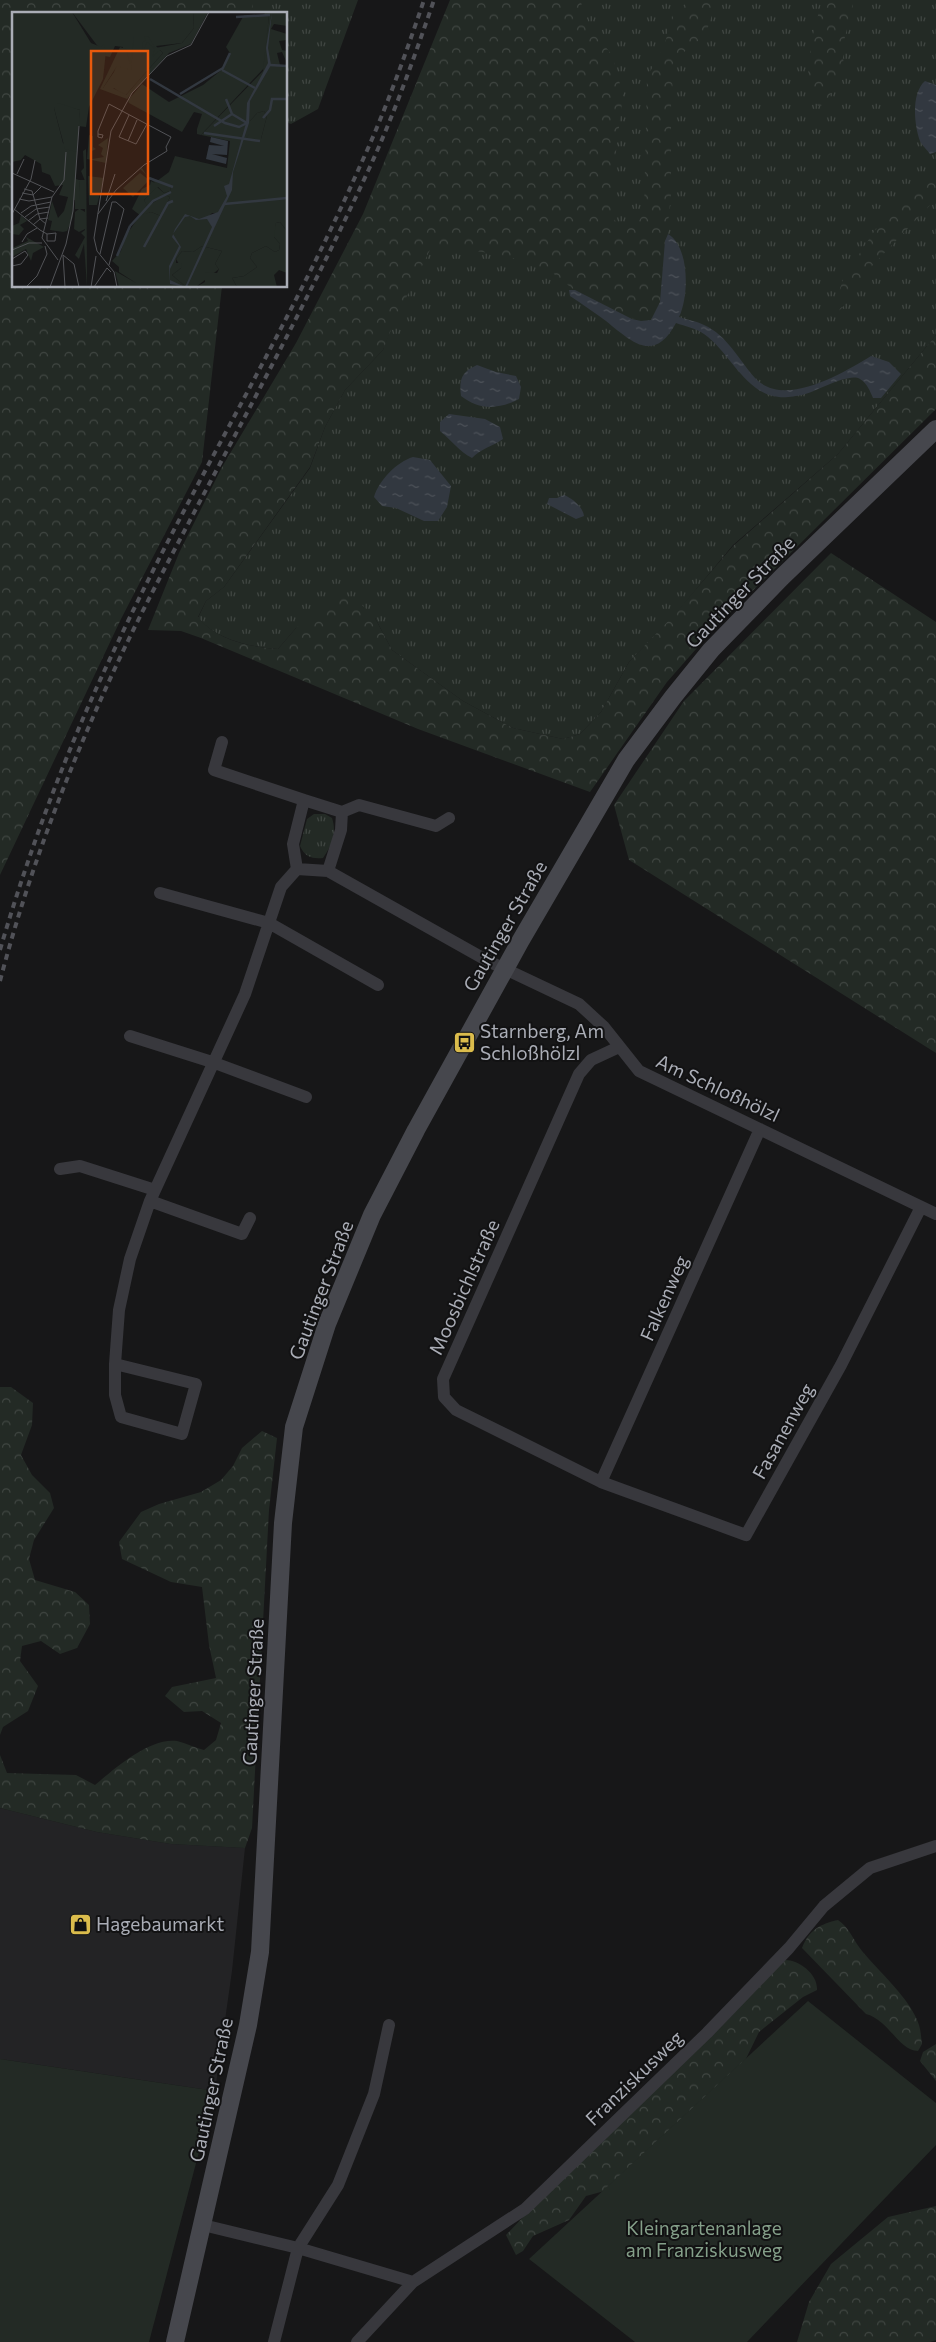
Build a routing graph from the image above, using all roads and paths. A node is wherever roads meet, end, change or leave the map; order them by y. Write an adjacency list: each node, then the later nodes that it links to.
1 (936, 429): 10 (main road, Gautinger Straße)
2 (222, 742): 3 (street)
3 (304, 800): 4 (street); 6 (street)
4 (342, 812): 5 (street); 7 (street)
5 (449, 818)
6 (297, 869): 7 (street); 9 (street)
7 (328, 871): 10 (street, Am Schloßhölzl)
8 (160, 893): 9 (street)
9 (269, 923): 11 (street); 14 (street)
10 (505, 970): 13 (street, Am Schloßhölzl); 26 (main road, Gautinger Straße)
11 (378, 984)
12 (130, 1036): 14 (street)
13 (619, 1047): 16 (street, Am Schloßhölzl); 23 (street, Moosbichlstraße)
14 (212, 1062): 15 (street); 18 (street)
15 (306, 1097)
16 (760, 1129): 19 (street, Am Schloßhölzl); 23 (street, Falkenweg)
17 (60, 1169): 18 (street)
18 (153, 1196): 21 (street); 22 (street)
19 (921, 1207): 20 (street, Am Schloßhölzl); 23 (street, Fasanenweg)
20 (936, 1214)
21 (250, 1218)
22 (115, 1364): 22 (street)
23 (601, 1482)
24 (936, 1846): 28 (street, Franziskusweg)
25 (388, 2025): 27 (street)
26 (203, 2225): 27 (street); 29 (main road, Gautinger Straße)
27 (298, 2248): 28 (street); 30 (street)
28 (413, 2282): 31 (street, Franziskusweg)
29 (175, 2342)
30 (274, 2342)
31 (357, 2342)

